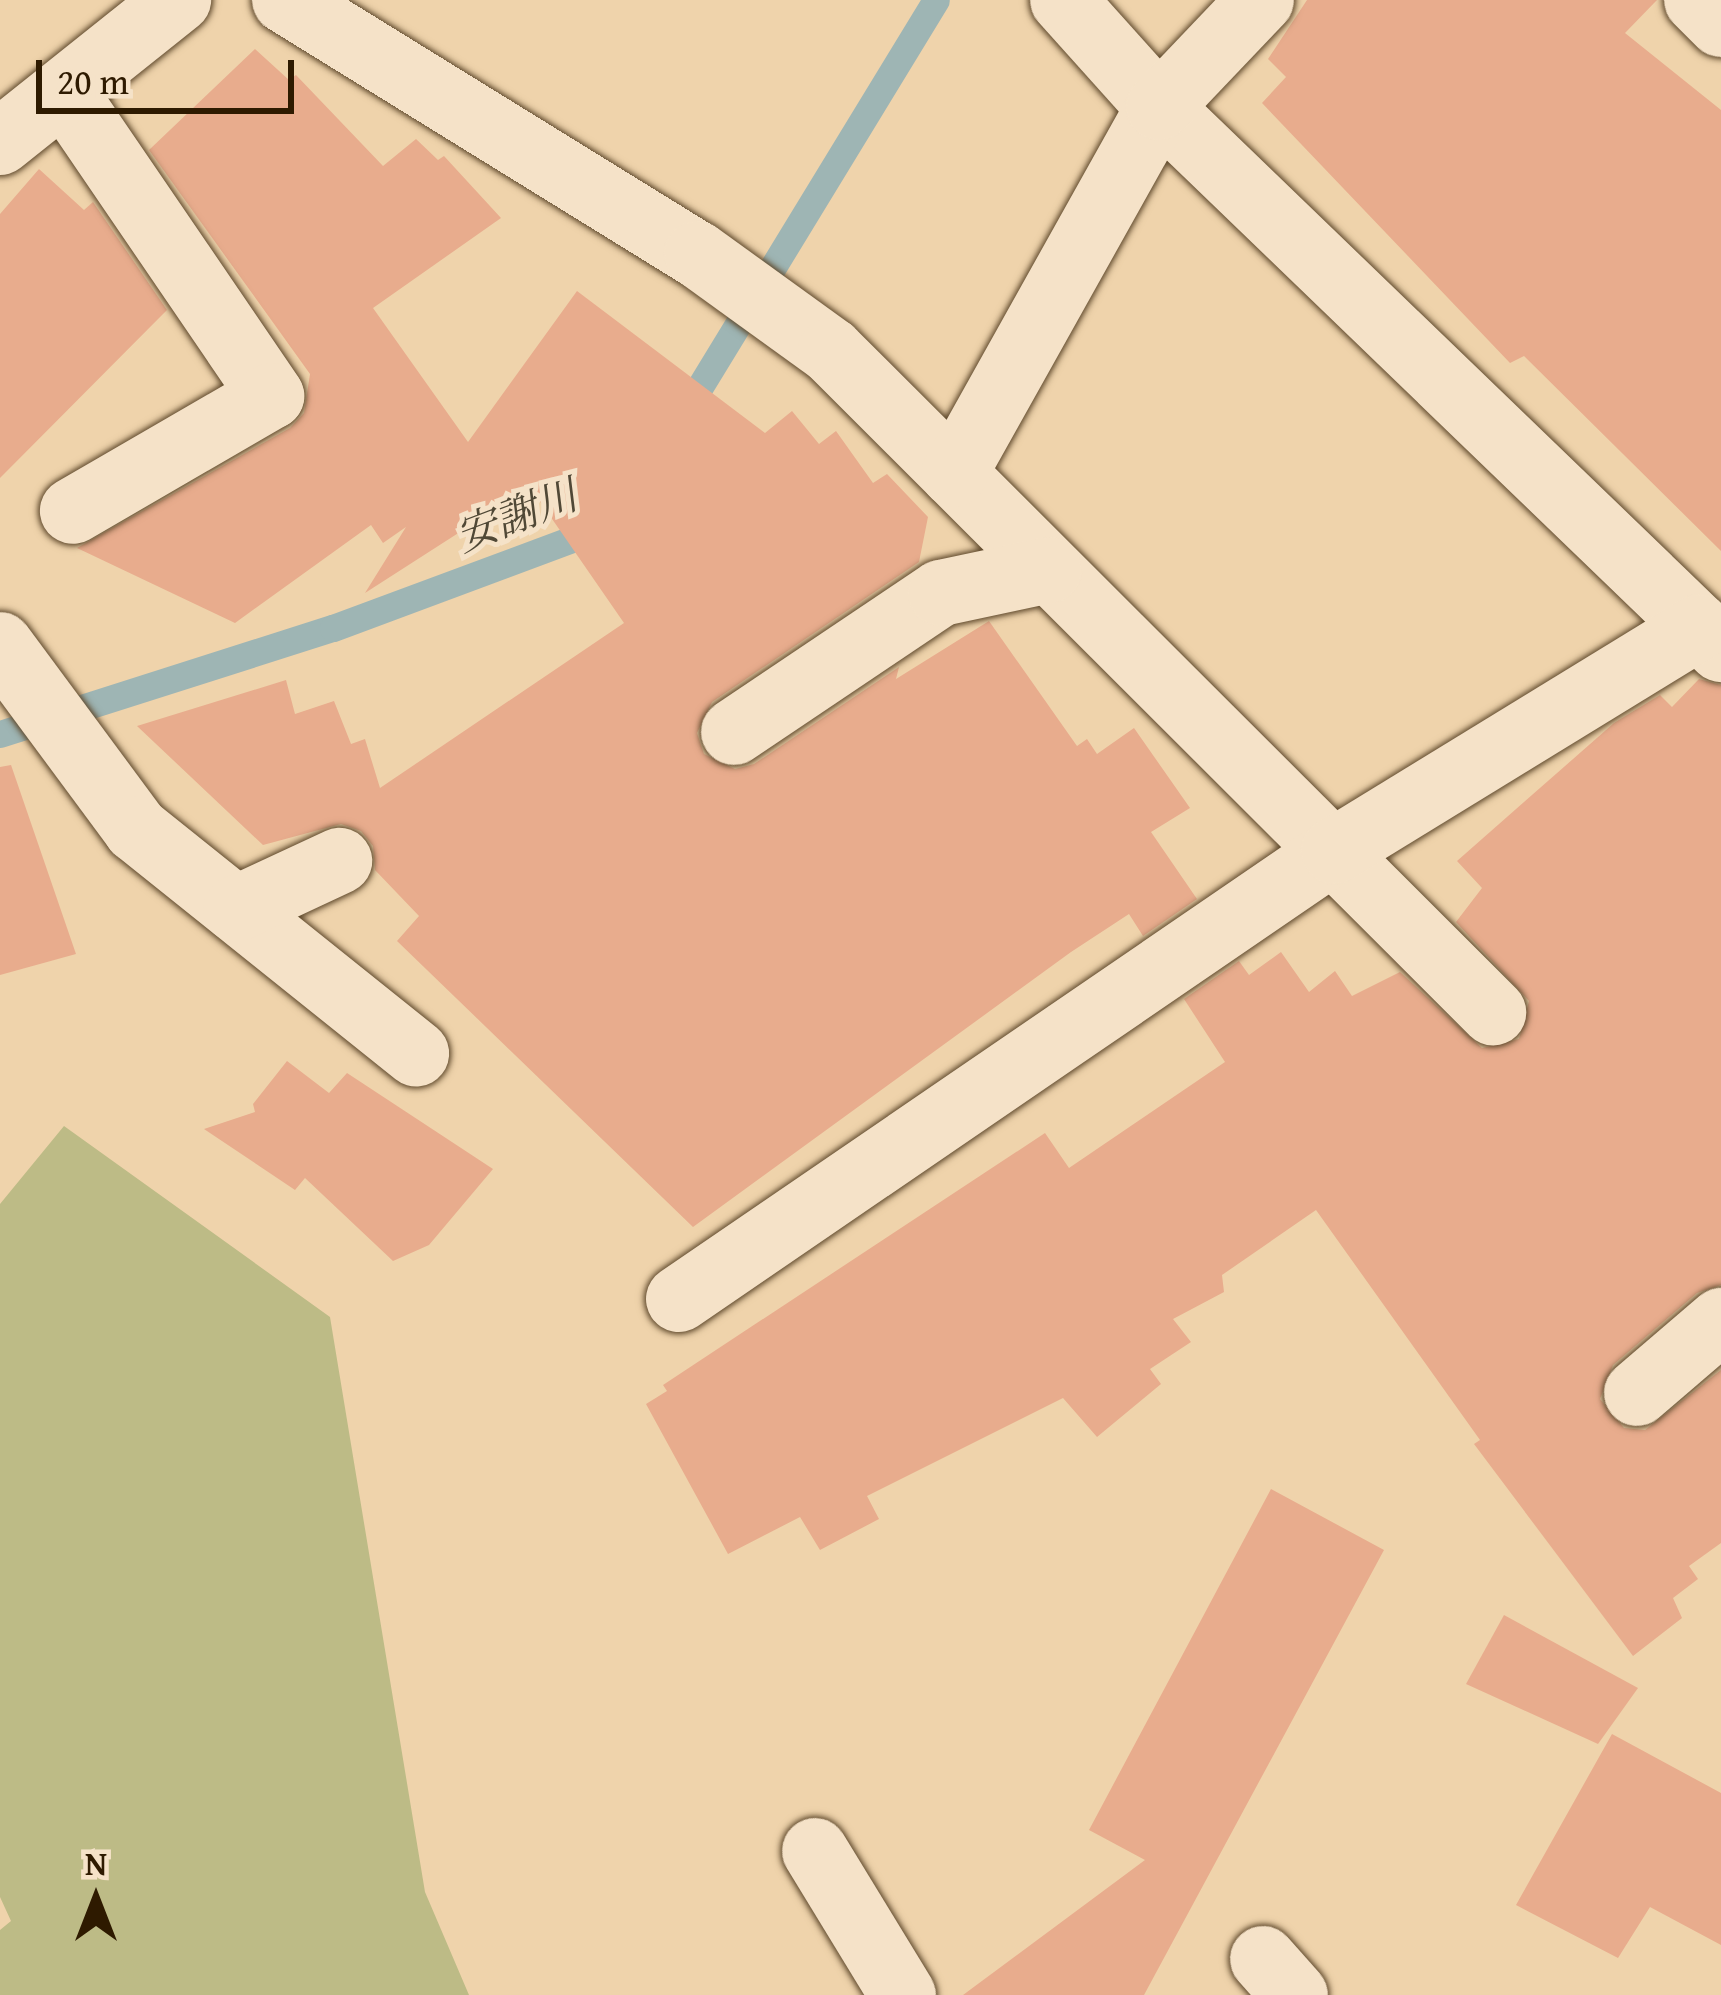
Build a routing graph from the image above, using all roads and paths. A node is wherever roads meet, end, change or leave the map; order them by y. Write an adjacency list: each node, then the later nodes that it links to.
1 (178, 0): 7 (street)
2 (285, 0): 10 (street)
3 (1063, 0): 8 (street)
4 (1261, 0): 8 (street)
5 (1696, 0): 6 (street)
6 (1721, 24)
7 (64, 92): 9 (street); 11 (street)
8 (1159, 107): 10 (street); 13 (street)
9 (0, 142)
10 (954, 474): 12 (street)
11 (73, 511)
12 (1049, 570): 15 (street); 16 (street)
13 (1710, 638): 16 (street)
14 (11, 663): 18 (street)
15 (734, 732)
16 (1334, 851): 19 (street); 21 (street)
17 (339, 861): 18 (street)
18 (236, 909): 20 (street)
19 (1493, 1012)
20 (416, 1053)
21 (679, 1299)
22 (1721, 1322): 23 (street)
23 (1637, 1393)
24 (815, 1851): 25 (street)
25 (903, 1995)

